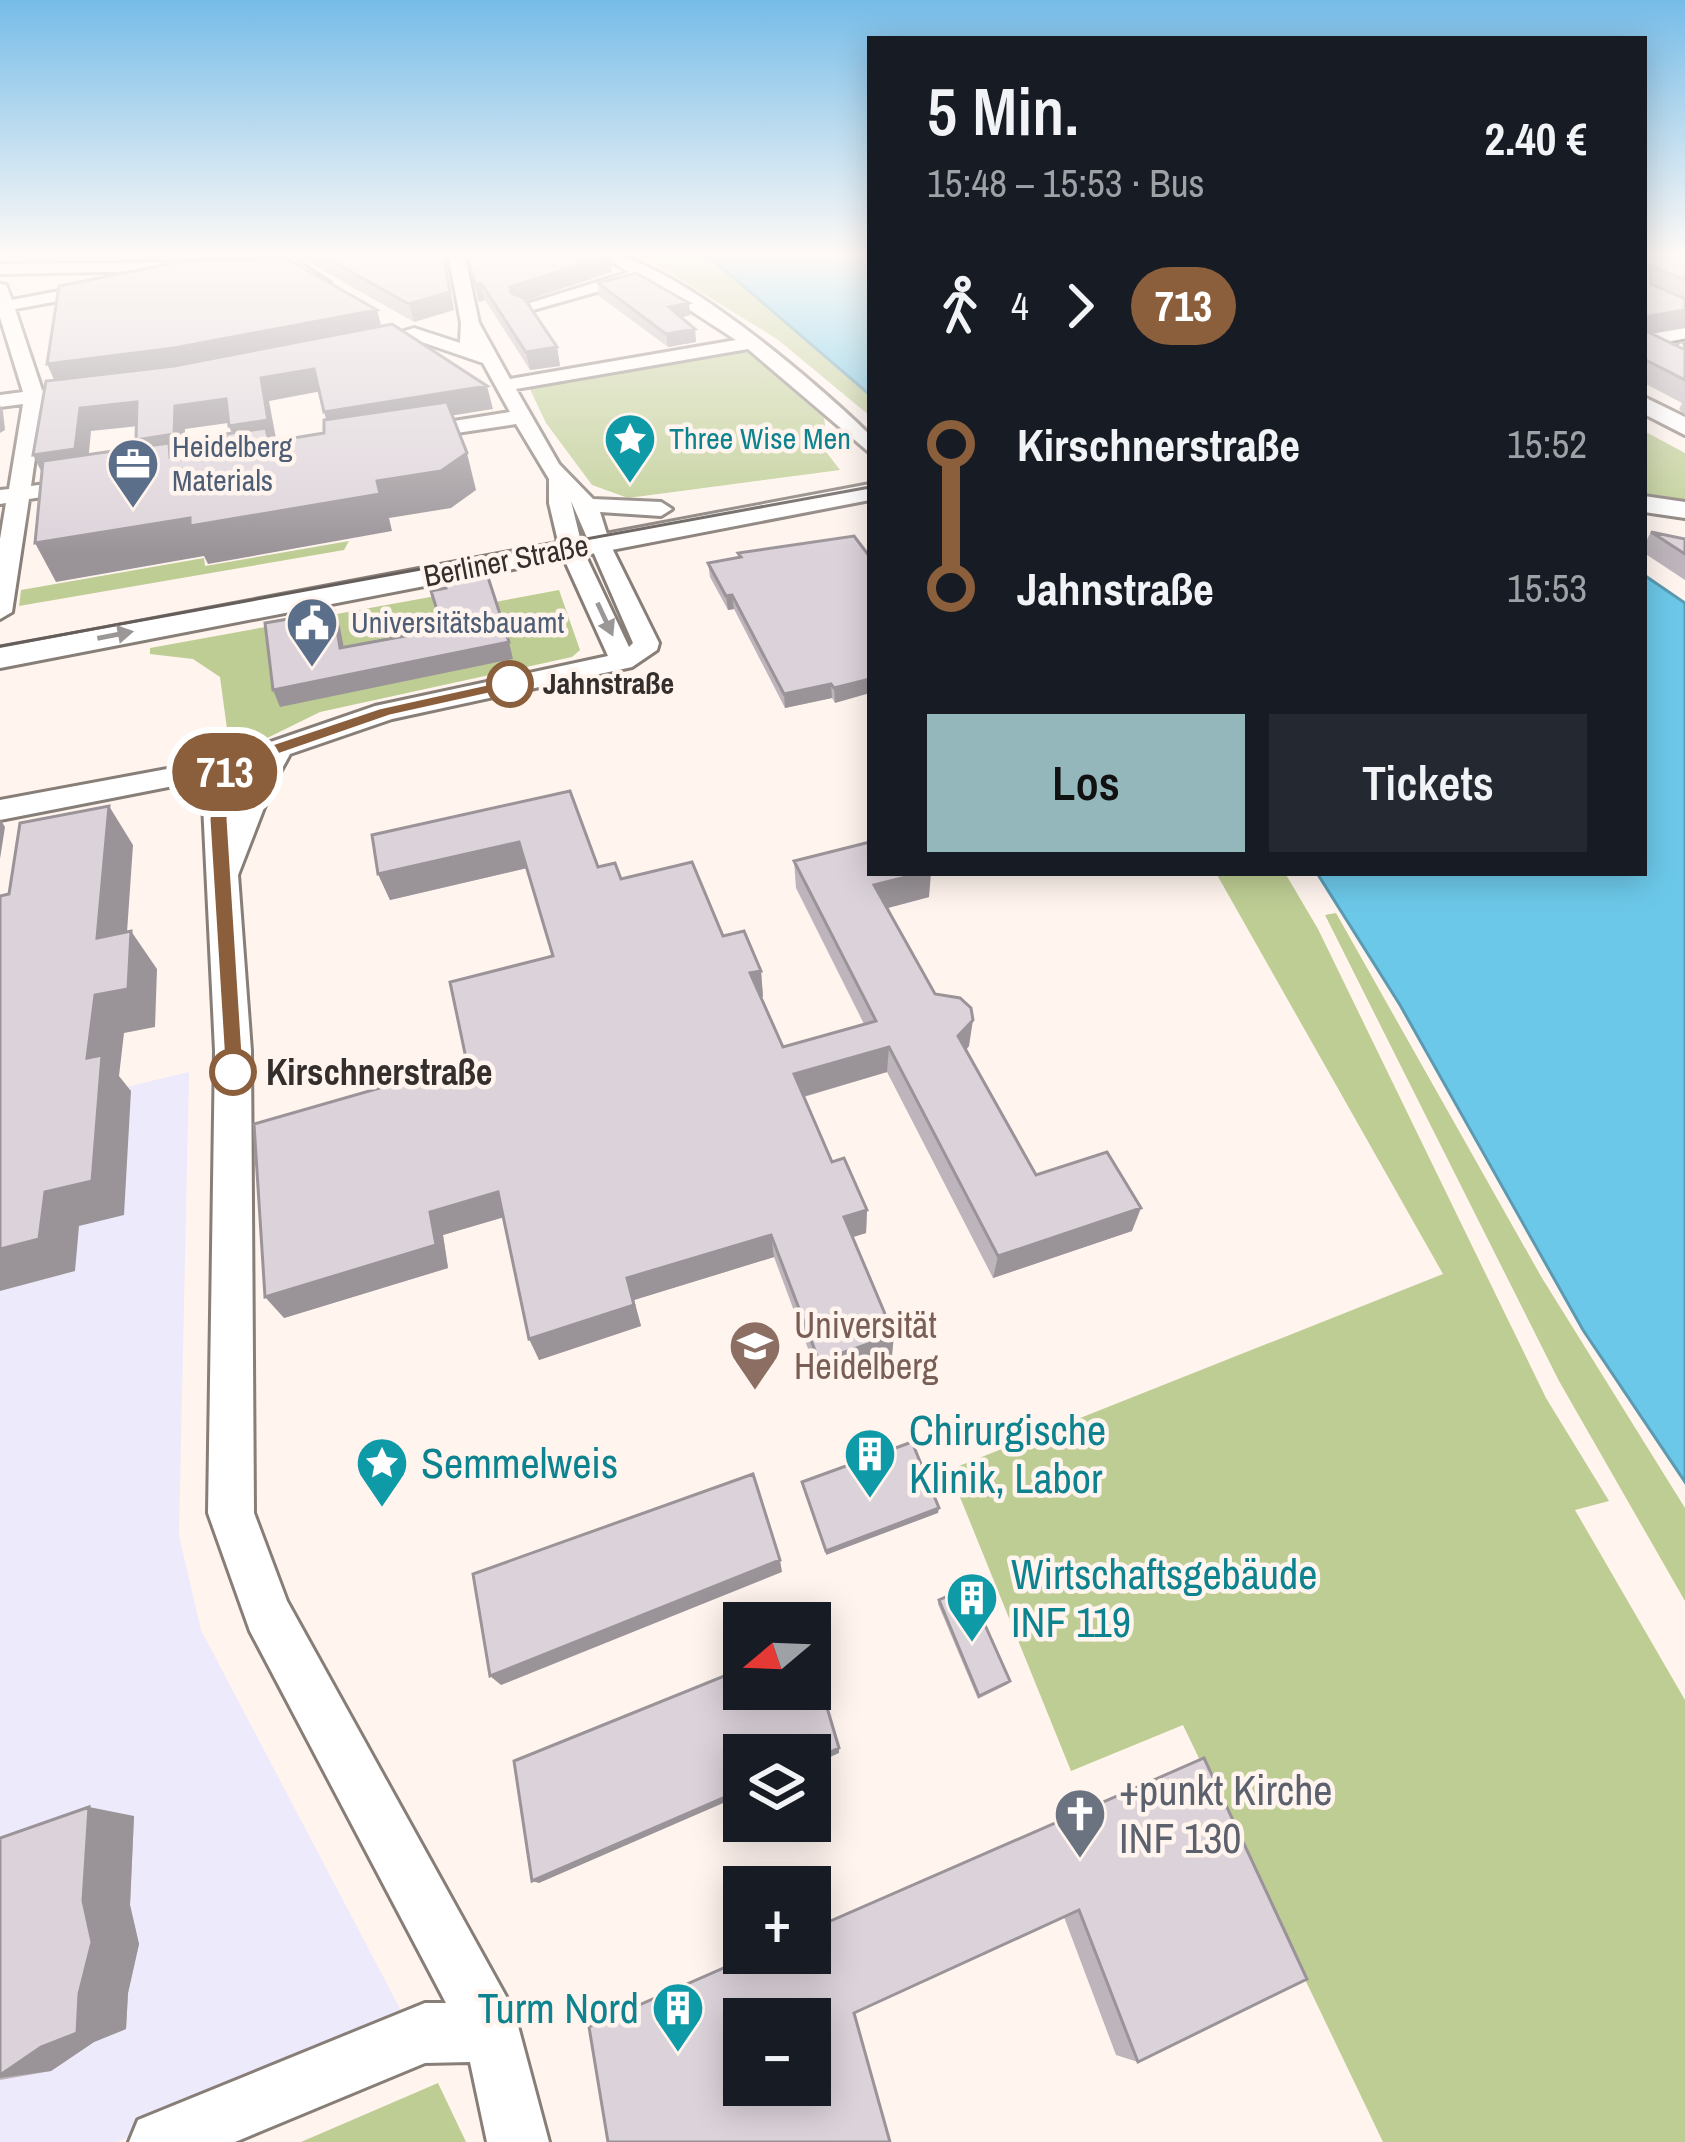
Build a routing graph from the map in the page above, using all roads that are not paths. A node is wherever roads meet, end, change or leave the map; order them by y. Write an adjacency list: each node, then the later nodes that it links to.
1 (19, 353): 10 (street)
2 (456, 353): 7 (street)
3 (472, 353): 7 (street)
4 (479, 353): 7 (street)
5 (694, 353): 8 (street)
6 (763, 353): 18 (street)
7 (483, 366): 8 (street)
8 (501, 386): 13 (street)
9 (116, 387): 10 (street)
10 (34, 397): 11 (street); 21 (street)
11 (0, 401)
12 (1647, 406): 15 (main road)
13 (519, 417): 16 (street); 24 (street)
14 (1647, 424): 17 (main road)
15 (1685, 427)
16 (397, 436)
17 (1685, 443)
18 (867, 444)
19 (102, 482): 21 (street)
20 (867, 482): 24 (main road, Berliner Straße); 24 (main road, Berliner Straße)
21 (8, 496): 25 (street)
22 (1647, 504): 23 (main road)
23 (1685, 510)
24 (583, 530): 26 (main road, Berliner Straße); 27 (main road, Berliner Straße, one-way to 24); 28 (street)
25 (0, 612)
26 (0, 629)
27 (0, 658)
28 (274, 757): 29 (street); 31 (street)
29 (226, 766): 30 (street); 31 (street)
30 (0, 810)
31 (225, 876): 32 (street)
32 (493, 2032): 33 (street); 34 (street)
33 (160, 2142)
34 (518, 2142)

